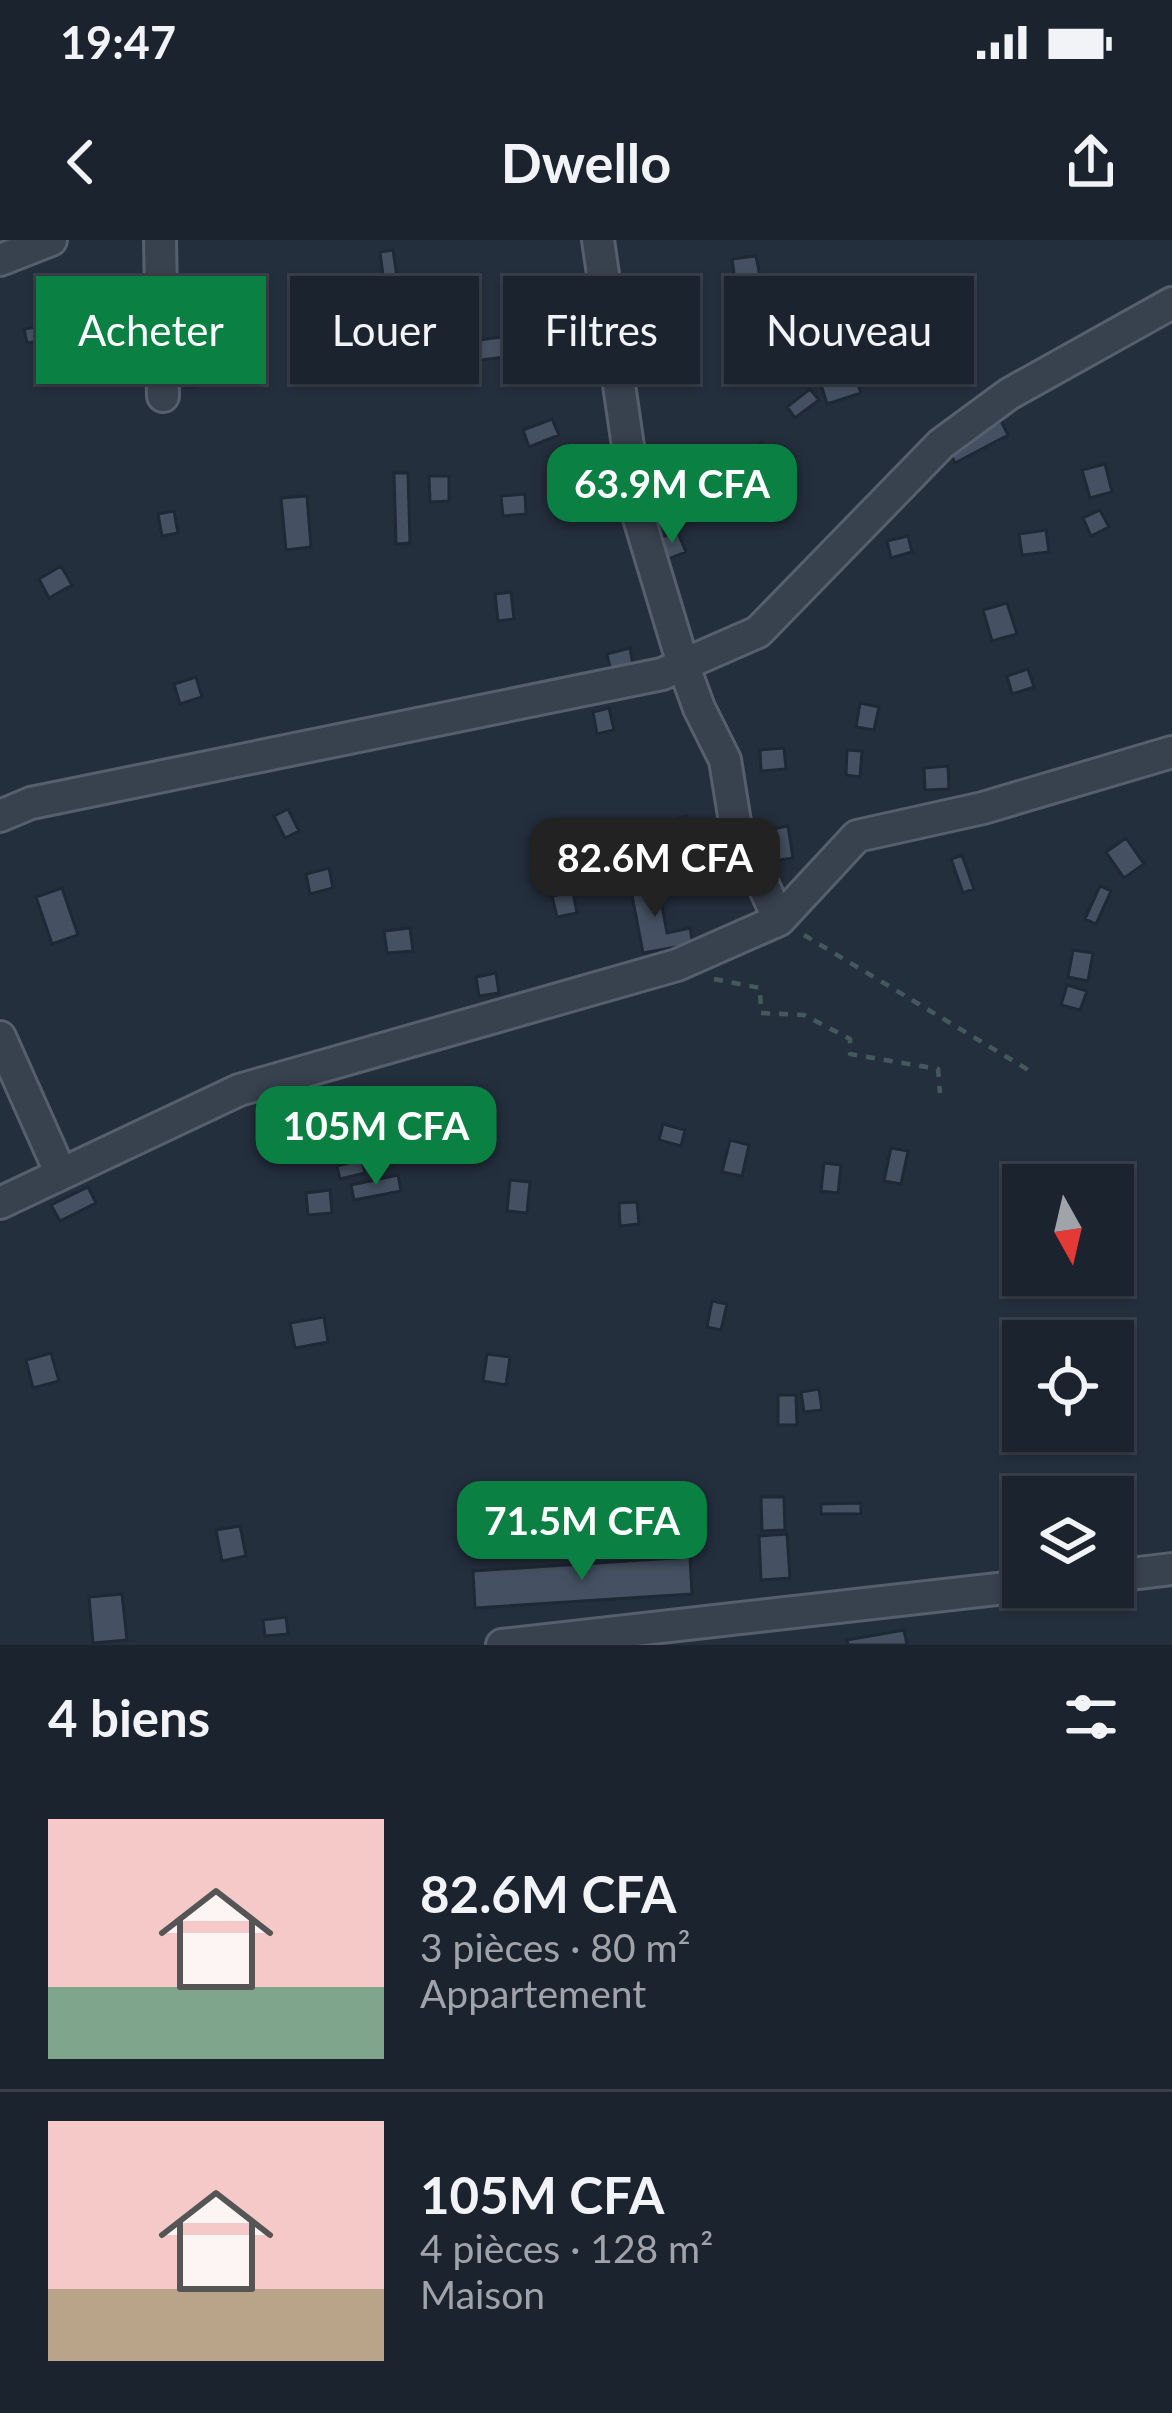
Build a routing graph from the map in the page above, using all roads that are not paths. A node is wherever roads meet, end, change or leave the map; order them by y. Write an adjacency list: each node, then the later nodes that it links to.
1 (51, 240): 4 (street)
2 (160, 240): 6 (street)
3 (598, 240): 7 (street)
4 (0, 260)
5 (1172, 303): 7 (street)
6 (163, 396)
7 (683, 664): 9 (street); 10 (street)
8 (1172, 752): 10 (street)
9 (0, 816)
10 (779, 920): 12 (street)
11 (0, 1037): 12 (street)
12 (61, 1174): 13 (street)
13 (0, 1203)
14 (1172, 1570): 15 (street)
15 (1134, 1574)
16 (1002, 1589): 17 (street)
17 (568, 1641): 18 (street)
18 (502, 1645)

